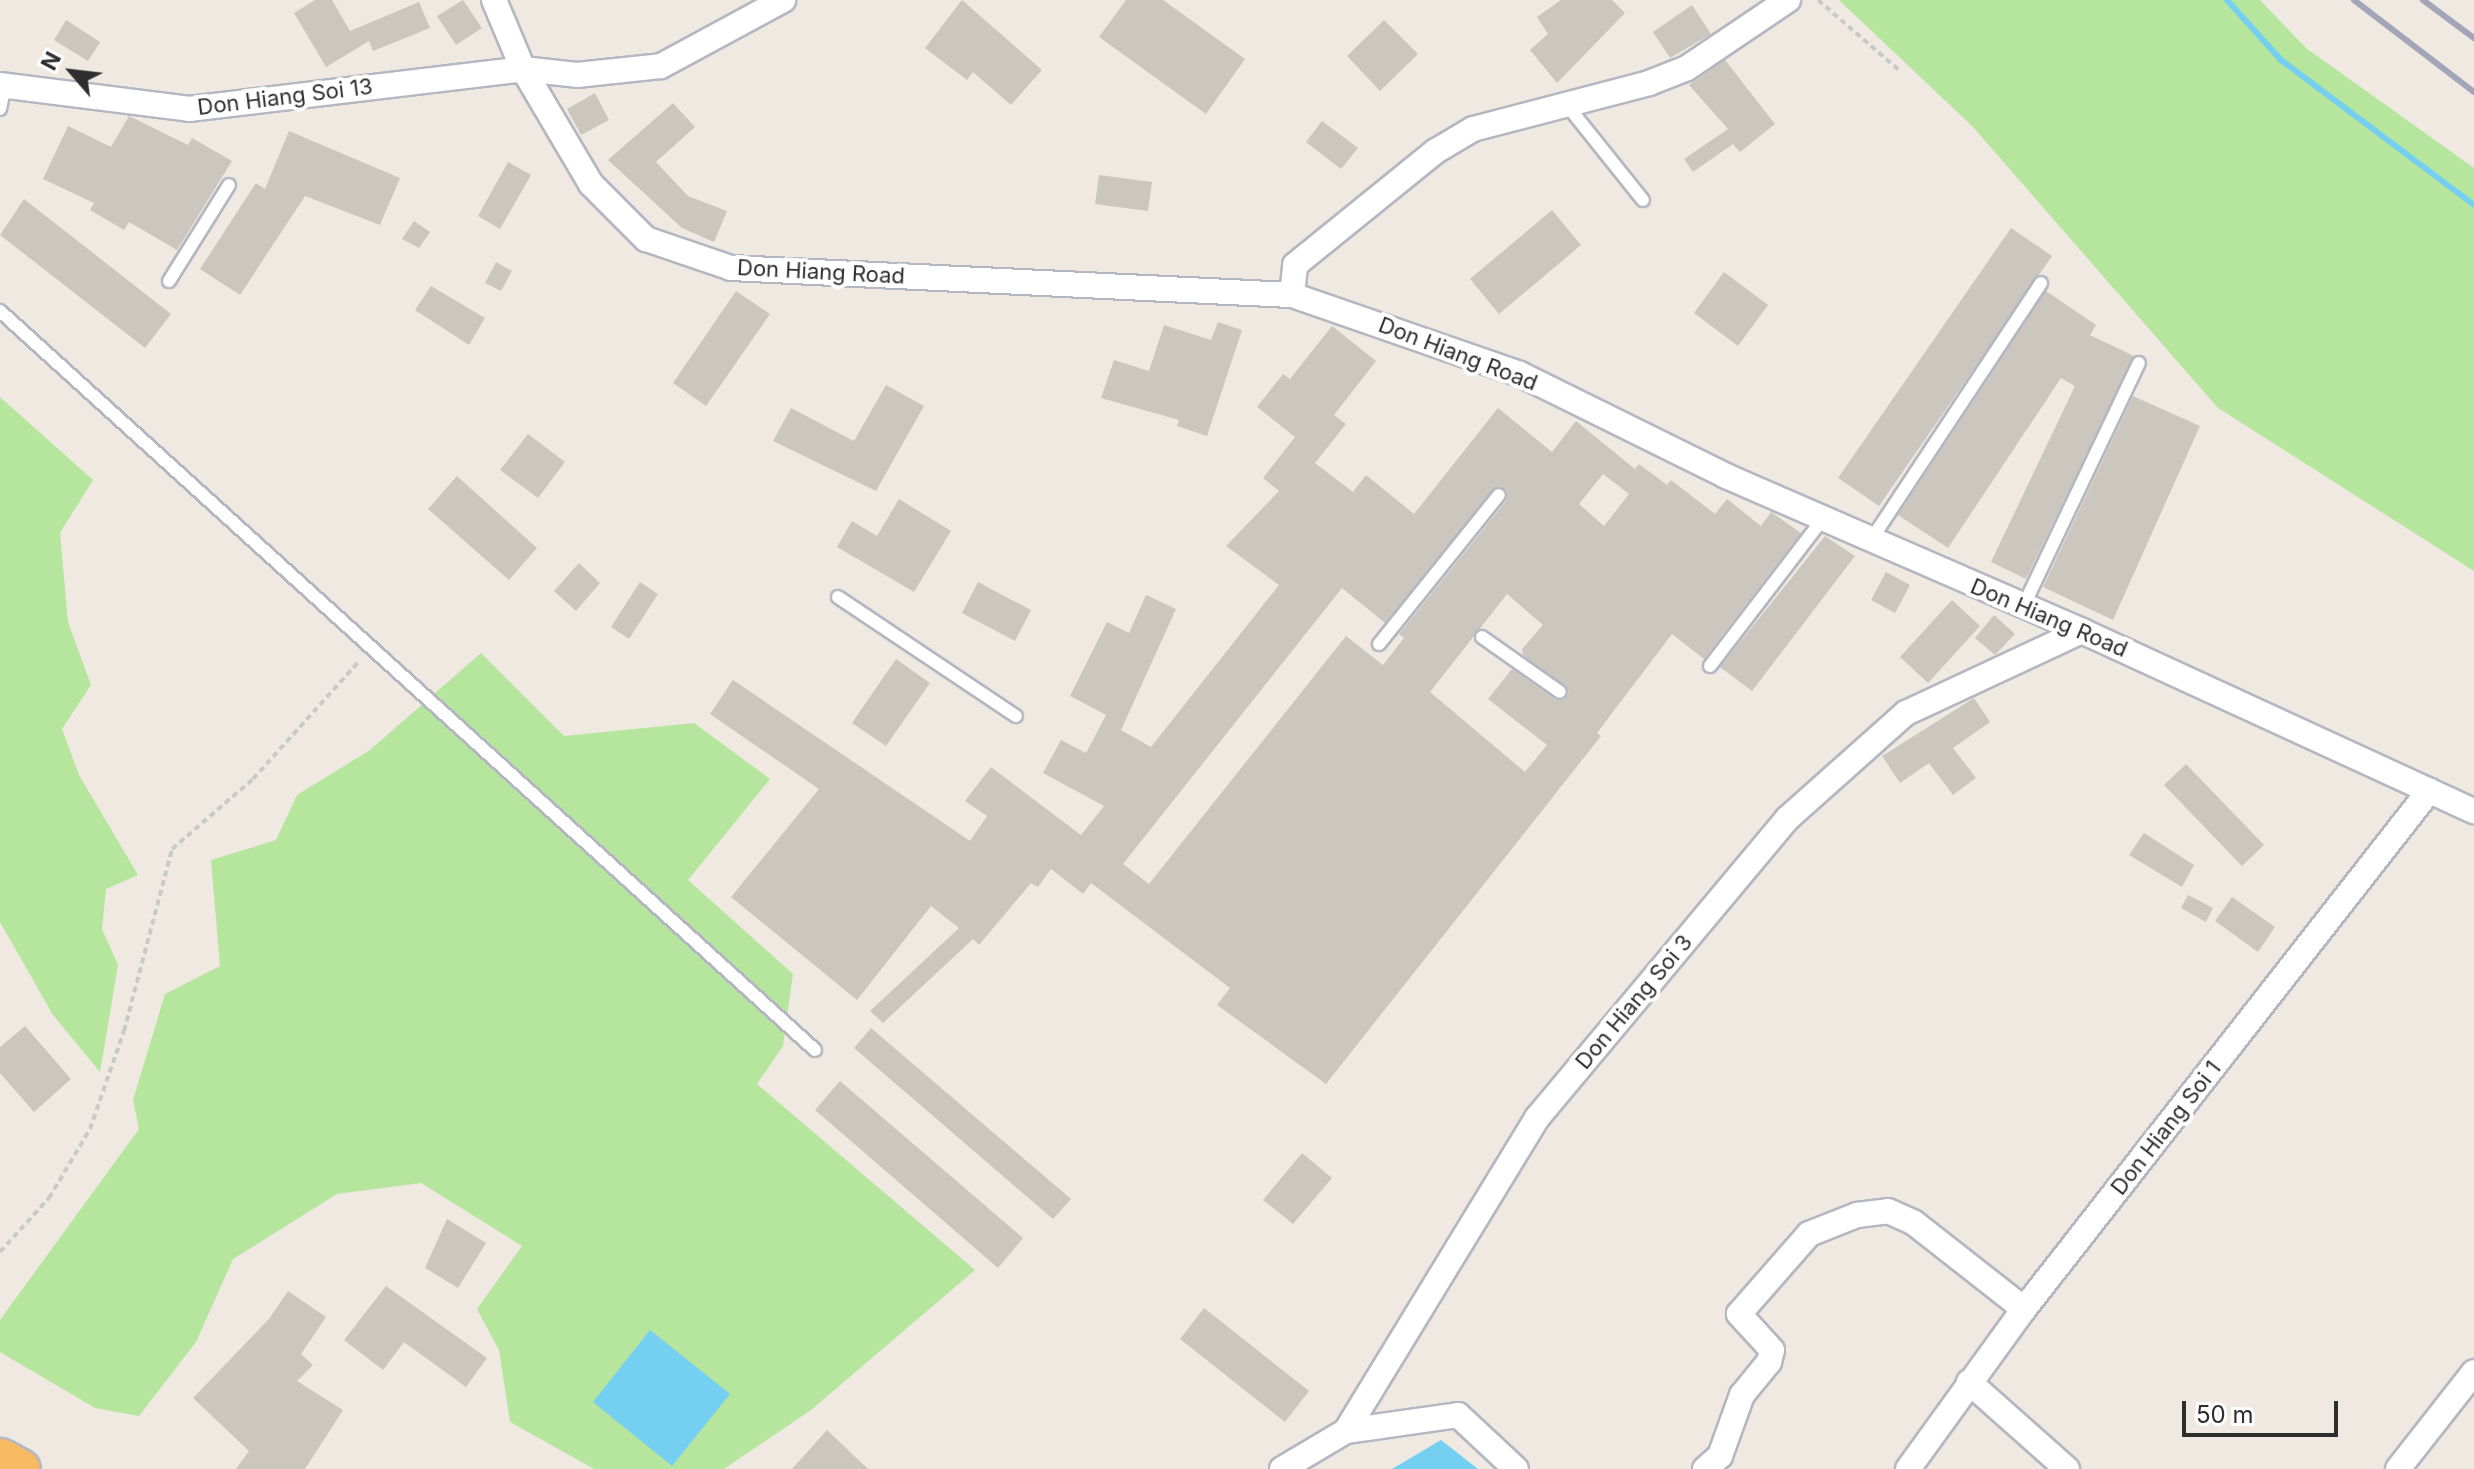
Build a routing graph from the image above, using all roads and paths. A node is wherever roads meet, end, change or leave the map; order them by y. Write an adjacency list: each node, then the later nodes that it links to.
1 (494, 0): 5 (street, Don Hiang Road)
2 (783, 0): 5 (street, Don Hiang Soi 13)
3 (1788, 0): 8 (street)
4 (1818, 0): 6 (path)
5 (523, 69): 7 (street, Don Hiang Soi 13); 13 (street, Don Hiang Road)
6 (1900, 71)
7 (2, 93)
8 (1566, 104): 10 (lane); 13 (street)
9 (229, 185): 11 (lane)
10 (1643, 200)
11 (169, 281)
12 (2041, 283): 18 (lane)
13 (1292, 295): 17 (street, Don Hiang Road)
14 (0, 311): 24 (lane)
15 (2139, 363): 20 (lane)
16 (1499, 495): 23 (lane)
17 (1823, 519): 18 (street, Don Hiang Road); 25 (lane)
18 (1871, 540): 20 (street, Don Hiang Road)
19 (838, 597): 27 (lane)
20 (2023, 607): 21 (street, Don Hiang Road)
21 (2082, 631): 28 (street, Don Hiang Road); 35 (street, Don Hiang Soi 3)
22 (1482, 637): 26 (lane)
23 (1379, 644)
24 (369, 650): 30 (lane); 31 (path)
25 (1710, 666)
26 (1560, 692)
27 (1016, 716)
28 (2429, 791): 29 (street, Don Hiang Road); 32 (street, Don Hiang Soi 1)
29 (2474, 811)
30 (815, 1050)
31 (0, 1252)
32 (2024, 1309): 34 (street, Don Hiang Soi 1); 40 (street)
33 (2474, 1372): 43 (street)
34 (1969, 1382): 41 (street, Don Hiang Soi 1); 42 (street)
35 (1346, 1431): 38 (street, Don Hiang Soi 3); 39 (street)
36 (0, 1459): 37 (highway)
37 (20, 1469)
38 (1282, 1469)
39 (1516, 1469)
40 (1705, 1469)
41 (1908, 1469)
42 (2067, 1469)
43 (2398, 1469)

